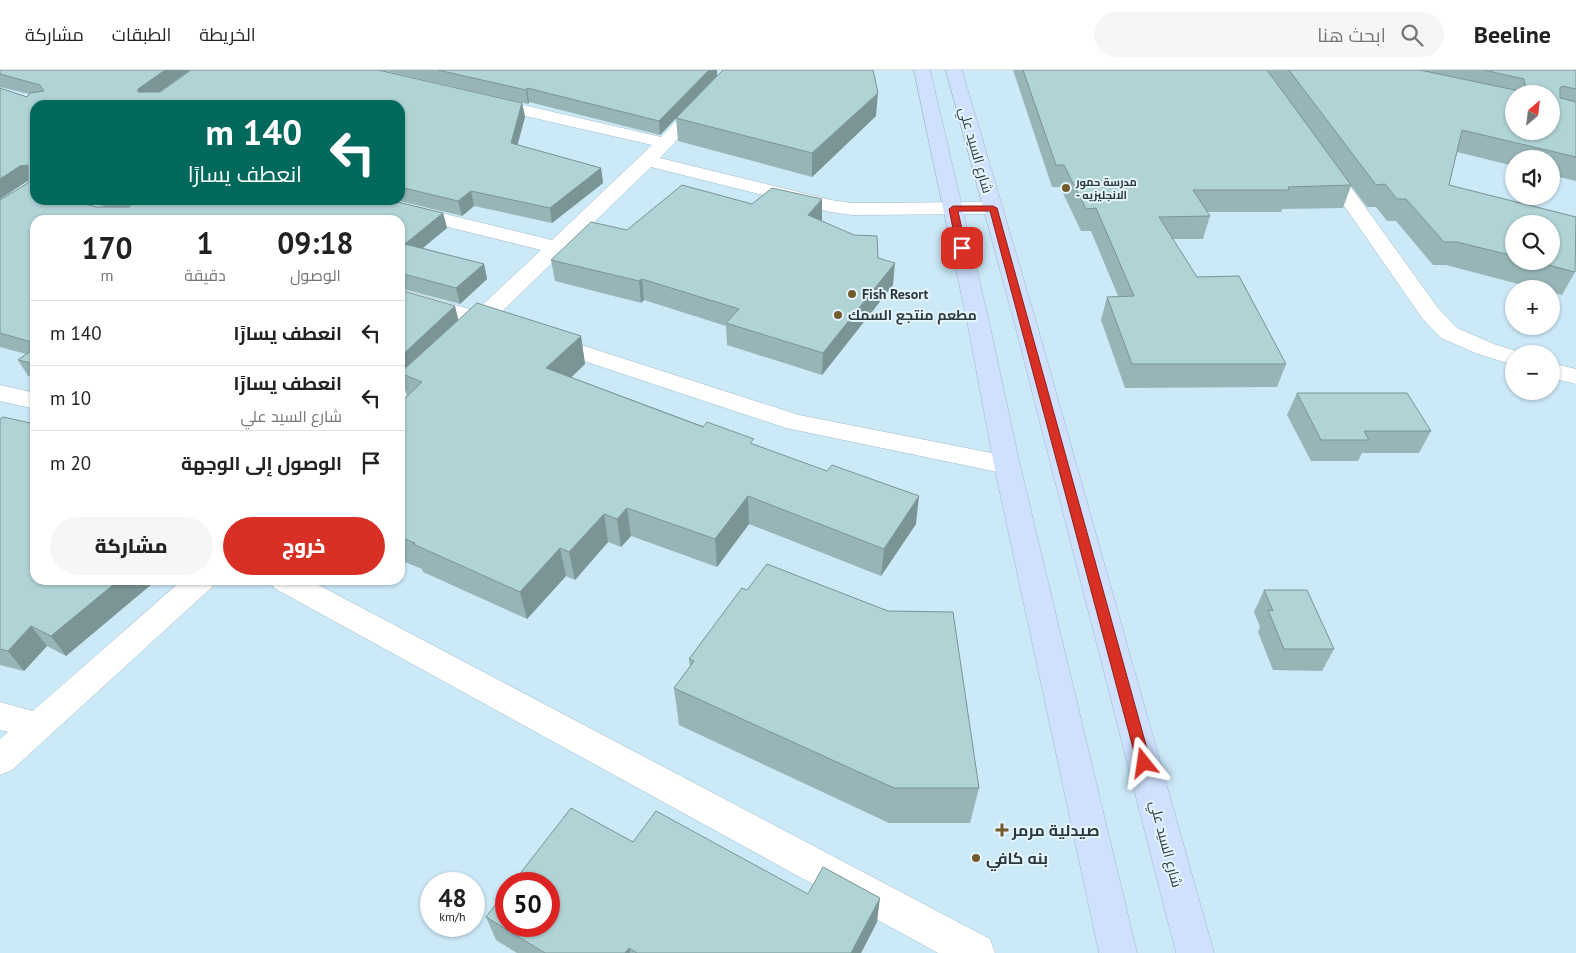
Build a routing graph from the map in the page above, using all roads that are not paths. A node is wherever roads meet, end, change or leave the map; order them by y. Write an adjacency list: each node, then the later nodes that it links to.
1 (735, 70): 5 (street)
2 (922, 70): 10 (main road)
3 (954, 70): 9 (main road, شارع السيد علي)
4 (475, 99): 5 (street)
5 (665, 143): 7 (street)
6 (1314, 151): 14 (street)
7 (646, 160): 10 (street); 11 (street)
8 (383, 205): 11 (street)
9 (993, 208): 10 (street); 28 (main road, شارع السيد علي)
10 (953, 209): 20 (main road)
11 (556, 247): 13 (street)
12 (405, 297): 13 (street)
13 (480, 319): 17 (street); 20 (street)
14 (1505, 355)
15 (1560, 373): 16 (street)
16 (1576, 377)
17 (405, 389)
18 (0, 393): 19 (street)
19 (30, 400)
20 (1007, 465): 27 (main road)
21 (195, 585): 24 (street)
22 (293, 585): 26 (street)
23 (0, 716): 24 (street)
24 (38, 726): 25 (street)
25 (0, 760)
26 (976, 953)
27 (1118, 953)
28 (1195, 953)

